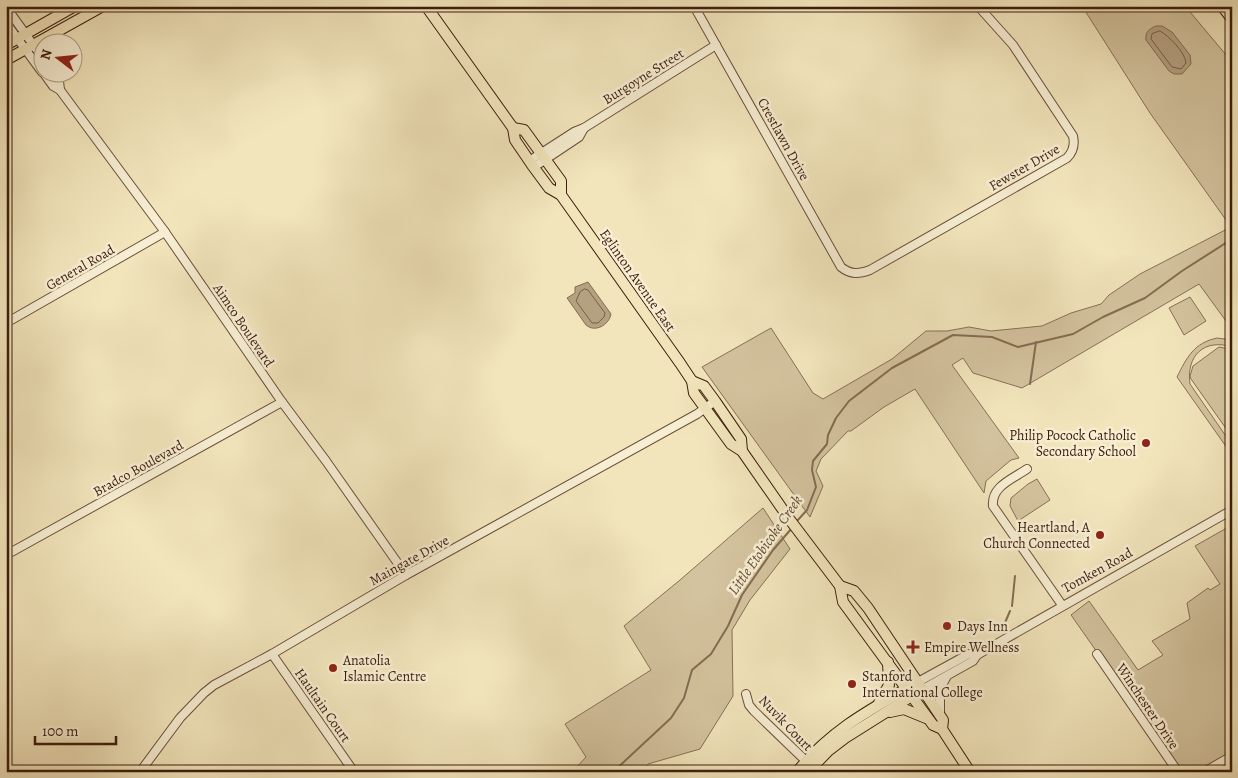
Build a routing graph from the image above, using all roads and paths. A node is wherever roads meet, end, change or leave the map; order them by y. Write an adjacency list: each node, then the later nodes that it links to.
1 (76, 6): 10 (main road)
2 (103, 6): 13 (main road)
3 (426, 6): 19 (main road, Eglinton Avenue East)
4 (694, 6): 11 (street, Crestlawn Drive)
5 (978, 6): 24 (street, Fewster Drive)
6 (1222, 6): 8 (main road)
7 (6, 7): 10 (street, Aimco Boulevard)
8 (1232, 19)
9 (6, 23): 10 (street, Aimco Boulevard)
10 (22, 36): 12 (main road); 13 (street, Aimco Boulevard)
11 (716, 44): 20 (street, Burgoyne Street); 24 (street, Crestlawn Drive)
12 (6, 45)
13 (30, 47): 14 (street, Aimco Boulevard); 15 (main road)
14 (32, 51)
15 (6, 60)
16 (50, 82): 18 (street, Aimco Boulevard)
17 (59, 82): 18 (street, Aimco Boulevard)
18 (60, 90): 23 (street, Aimco Boulevard)
19 (513, 128): 20 (main road, Eglinton Avenue East); 21 (main road, Eglinton Avenue East)
20 (544, 156): 21 (street, Burgoyne Street); 22 (main road, Eglinton Avenue East)
21 (531, 164): 22 (main road, Eglinton Avenue East)
22 (561, 195): 26 (main road, Eglinton Avenue East)
23 (165, 232): 25 (street, General Road); 28 (street, Aimco Boulevard)
24 (859, 274)
25 (6, 323)
26 (692, 381): 27 (main road, Eglinton Avenue East); 29 (main road, Eglinton Avenue East)
27 (716, 401): 29 (street, Maingate Drive); 30 (main road, Eglinton Avenue East)
28 (282, 402): 33 (street, Bradco Boulevard); 34 (street, Aimco Boulevard)
29 (705, 408): 30 (main road, Eglinton Avenue East); 34 (street, Maingate Drive)
30 (742, 451): 35 (main road, Eglinton Avenue East)
31 (1027, 469): 36 (street)
32 (1232, 510): 36 (street, Tomken Road)
33 (6, 555)
34 (406, 575): 37 (street, Maingate Drive)
35 (840, 586): 40 (main road, Eglinton Avenue East); 42 (main road, Eglinton Avenue East)
36 (1062, 605): 39 (street, Tomken Road)
37 (272, 654): 51 (street, Maingate Drive); 52 (street, Haultain Court)
38 (1097, 654): 55 (street, Winchester Drive)
39 (977, 655): 41 (street, Tomken Road); 42 (street, Tomken Road)
40 (888, 661): 43 (main road, Eglinton Avenue East); 45 (main road)
41 (947, 676): 42 (street, Tomken Road); 46 (street)
42 (920, 685): 43 (main road, Tomken Road); 46 (main road, Eglinton Avenue East)
43 (909, 691): 45 (main road, Tomken Road); 47 (main road, Eglinton Avenue East)
44 (746, 694): 50 (street, Nuvik Court)
45 (880, 708): 47 (main road); 50 (main road, Tomken Road)
46 (940, 716): 48 (main road, Eglinton Avenue East)
47 (928, 719): 48 (main road, Eglinton Avenue East)
48 (942, 729): 54 (main road, Eglinton Avenue East)
49 (1232, 756): 56 (street)
50 (808, 767): 53 (main road, Tomken Road)
51 (140, 772)
52 (354, 772)
53 (797, 772)
54 (970, 772)
55 (1178, 772)
56 (1204, 772)

